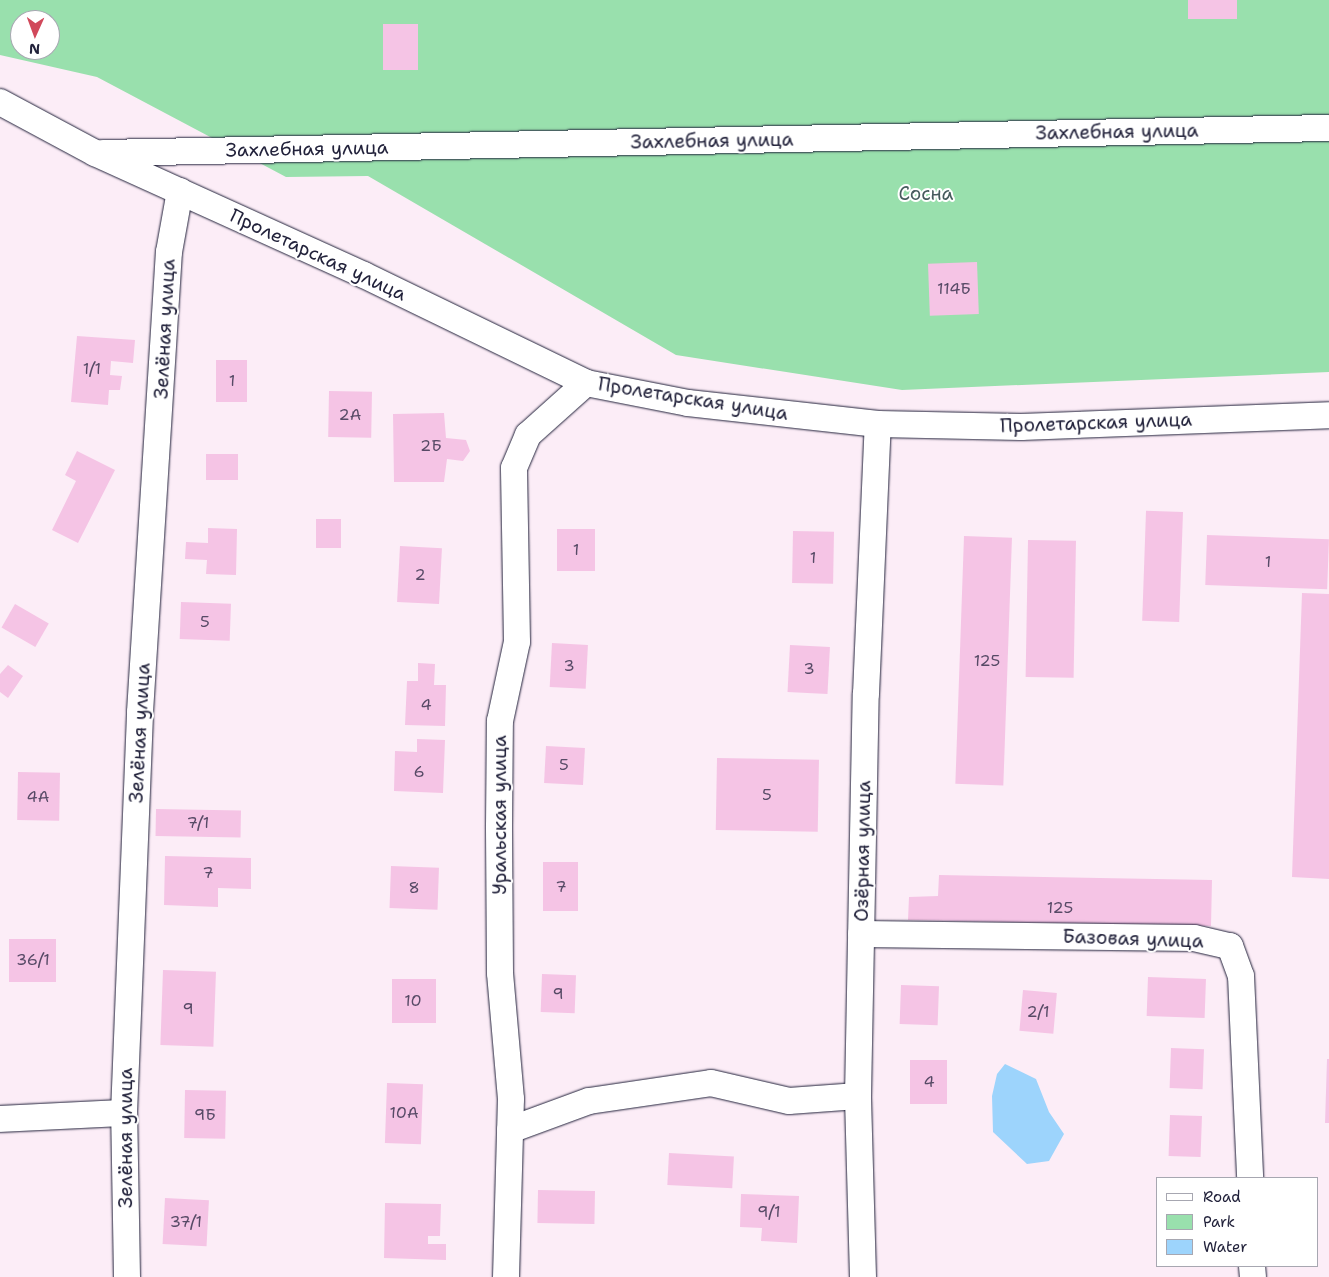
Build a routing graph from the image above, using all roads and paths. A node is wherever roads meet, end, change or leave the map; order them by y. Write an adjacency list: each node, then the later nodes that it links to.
1 (0, 102): 3 (street, Пролетарская улица)
2 (1329, 128): 3 (street, Захлебная улица)
3 (95, 153): 4 (street, Пролетарская улица)
4 (180, 192): 5 (street, Пролетарская улица); 10 (street, Зелёная улица)
5 (586, 383): 7 (street, Пролетарская улица); 12 (street, Уральская улица)
6 (1329, 415): 7 (street, Пролетарская улица)
7 (878, 424): 8 (street, Озёрная улица)
8 (861, 934): 9 (street, Озёрная улица); 13 (street, Базовая улица)
9 (858, 1096): 12 (street); 16 (street, Озёрная улица)
10 (124, 1113): 11 (street); 14 (street, Зелёная улица)
11 (0, 1119)
12 (510, 1130): 15 (street, Уральская улица)
13 (1250, 1177)
14 (127, 1277)
15 (506, 1277)
16 (862, 1277)

